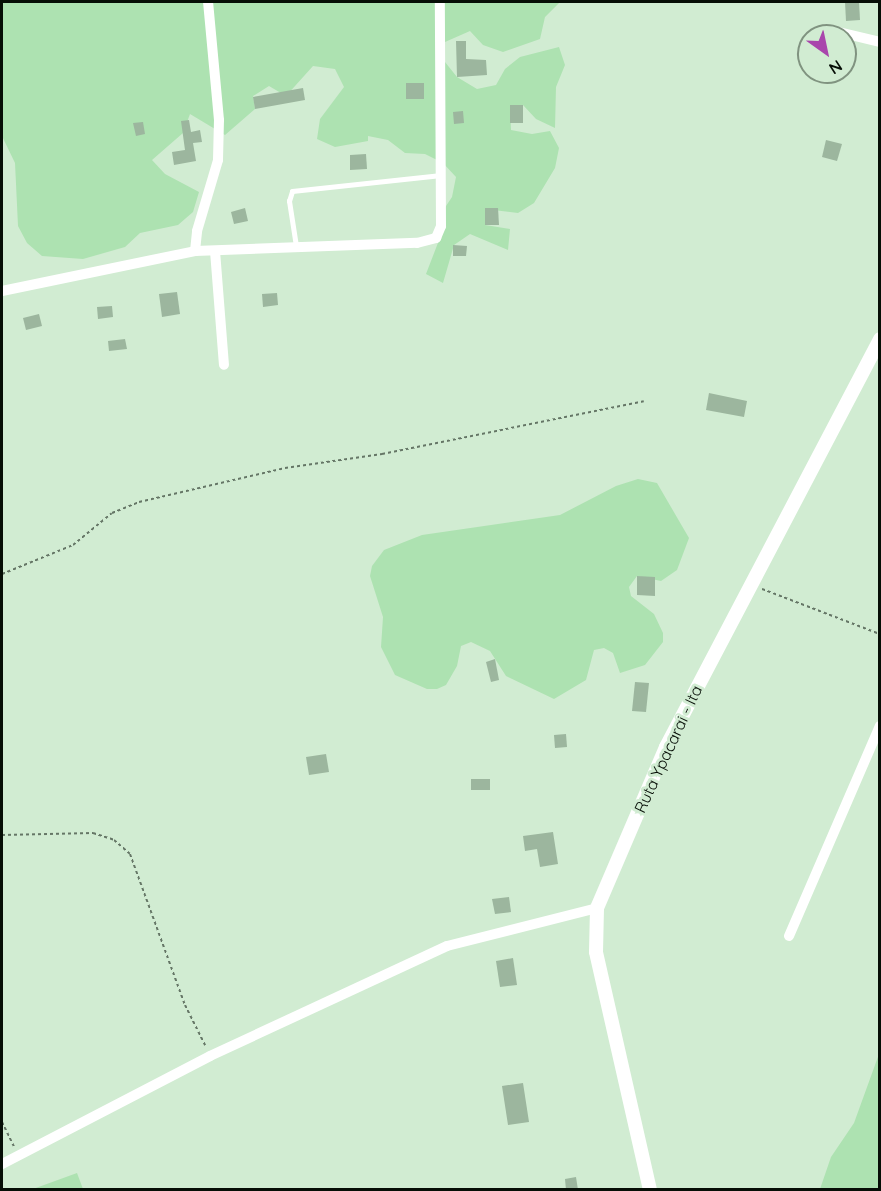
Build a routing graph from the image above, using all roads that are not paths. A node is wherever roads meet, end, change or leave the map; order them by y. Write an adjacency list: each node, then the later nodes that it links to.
1 (208, 2): 7 (street)
2 (440, 2): 5 (street)
3 (857, 37): 4 (street)
4 (879, 42)
5 (441, 175): 6 (street); 6 (lane)
6 (296, 246): 8 (street)
7 (195, 251): 8 (street); 9 (street)
8 (215, 251): 11 (street)
9 (2, 291)
10 (879, 339): 13 (street, Ruta Ypacarai - Ita)
11 (224, 365)
12 (879, 726): 14 (street)
13 (597, 908): 15 (street); 16 (street, Ruta Ypacarai - Ita)
14 (789, 936)
15 (2, 1164)
16 (650, 1190)

